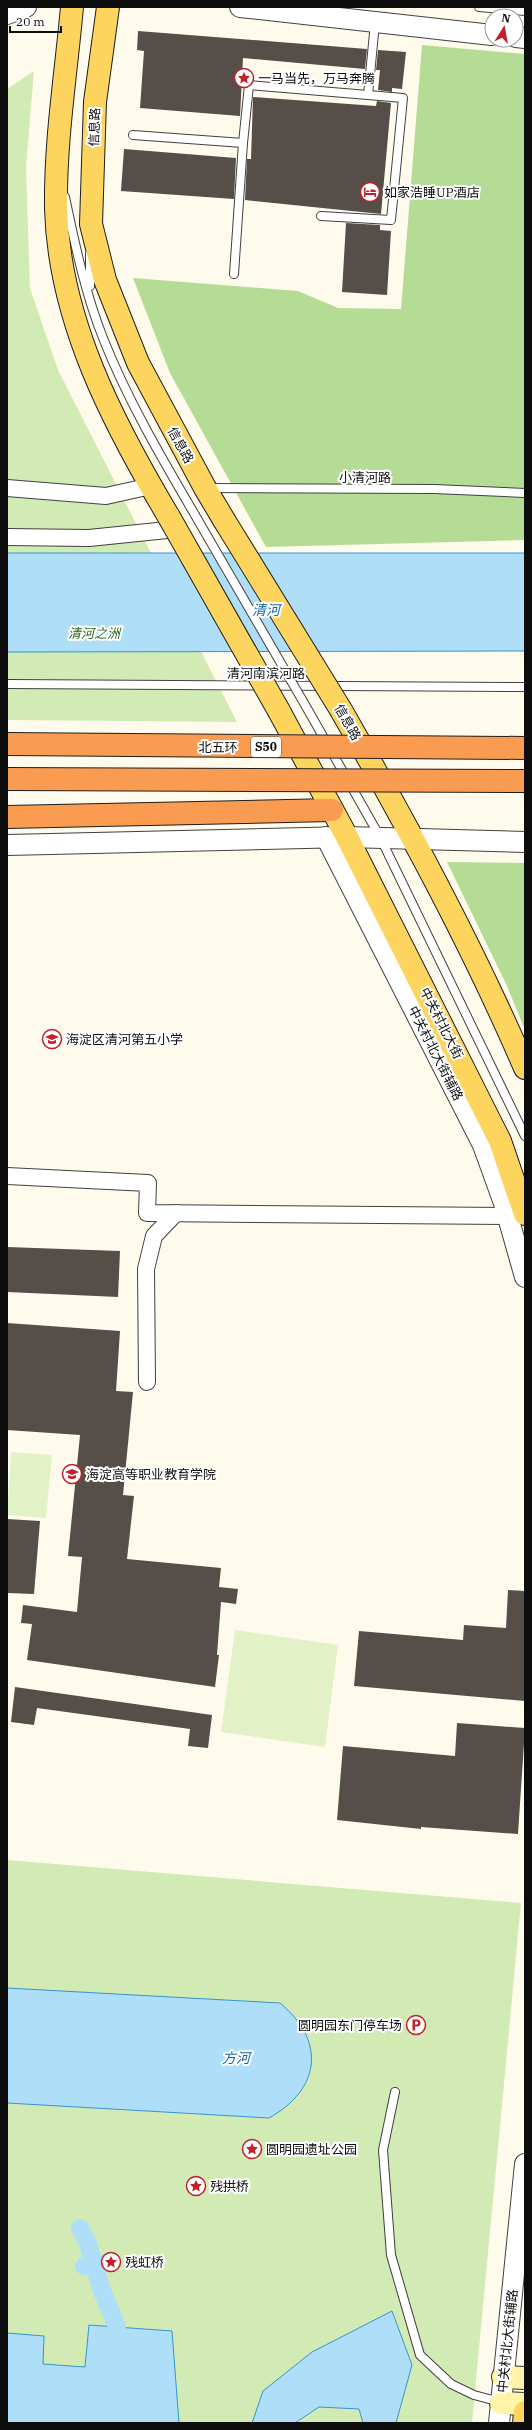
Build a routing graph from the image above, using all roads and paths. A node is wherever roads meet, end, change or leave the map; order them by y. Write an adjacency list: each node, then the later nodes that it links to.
1 (26, 7): 7 (street)
2 (72, 7): 13 (main road)
3 (108, 7): 15 (main road, 信息路)
4 (240, 7): 8 (street)
5 (479, 7): 6 (lane)
6 (525, 12)
7 (7, 14)
8 (376, 22): 9 (street); 10 (lane)
9 (484, 33)
10 (368, 95): 12 (lane); 14 (lane)
11 (133, 135): 12 (lane)
12 (243, 143): 16 (lane)
13 (57, 159): 17 (lane, 信息路); 18 (main road)
14 (321, 216)
15 (91, 224): 17 (lane); 20 (main road, 信息路)
16 (234, 274)
17 (90, 297): 34 (lane, 信息路, bridge)
18 (151, 486): 19 (street); 22 (main road)
19 (7, 488)
20 (205, 488): 21 (lane, 小清河路); 35 (main road, 信息路, bridge)
21 (525, 493)
22 (173, 523): 23 (street); 30 (main road, bridge)
23 (7, 538)
24 (7, 684): 25 (lane, 清河南滨河路)
25 (525, 687)
26 (7, 744): 27 (highway, 北五环 / S50, bridge)
27 (525, 748)
28 (7, 779): 29 (highway, bridge)
29 (525, 781)
30 (332, 810): 31 (highway); 33 (main road)
31 (7, 817)
32 (326, 837): 33 (street); 37 (street); 42 (street, 中关村北大街辅路)
33 (347, 837): 34 (street); 42 (main road, 中关村北大街)
34 (380, 837): 35 (street); 39 (lane, 中关村北大街)
35 (414, 838): 36 (street); 38 (main road)
36 (525, 842)
37 (7, 845)
38 (525, 1068)
39 (525, 1136)
40 (7, 1176): 41 (street)
41 (176, 1213): 42 (street); 44 (street)
42 (516, 1215): 43 (street, 中关村北大街辅路)
43 (525, 1277)
44 (147, 1382)
45 (395, 2092): 51 (lane)
46 (525, 2164): 47 (street, 中关村北大街辅路)
47 (503, 2377): 48 (main road); 51 (street, 中关村北大街辅路)
48 (525, 2378)
49 (525, 2404): 51 (main road)
50 (525, 2412): 52 (main road)
51 (500, 2413)
52 (524, 2423)

